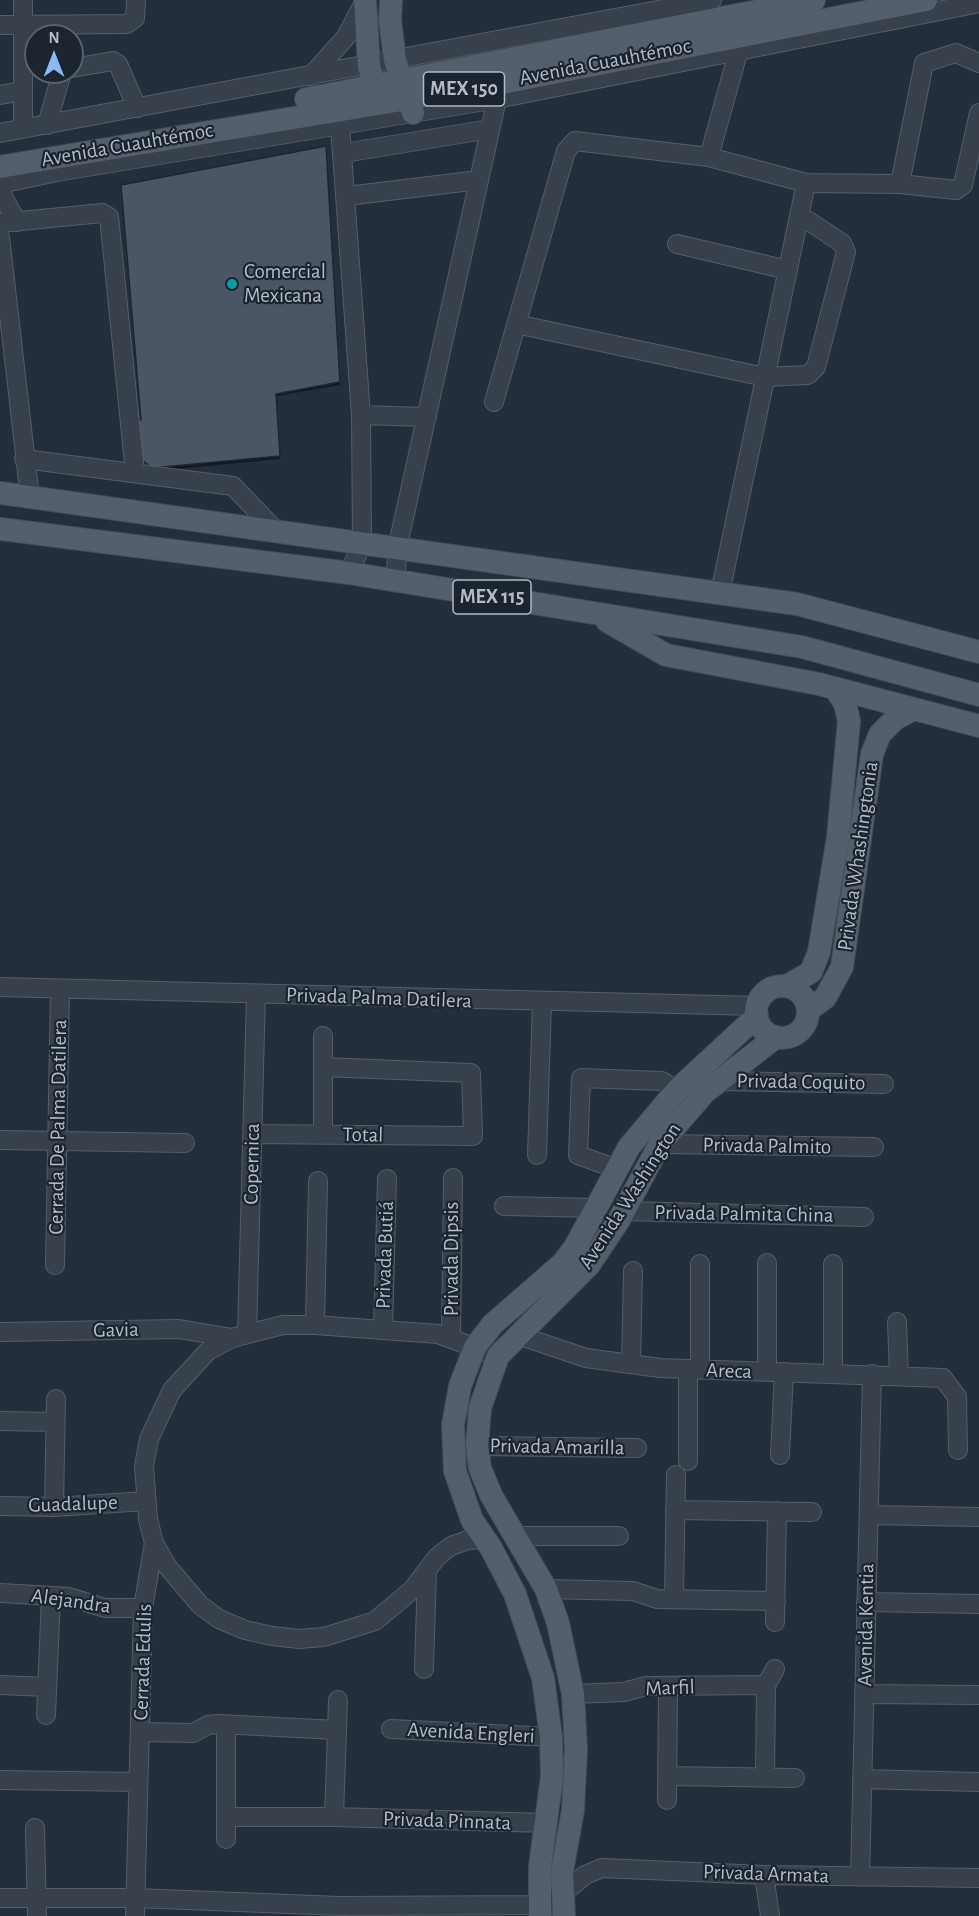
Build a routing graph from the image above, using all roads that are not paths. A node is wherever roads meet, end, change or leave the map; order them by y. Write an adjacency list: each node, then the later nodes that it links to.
1 (23, 0): 11 (street)
2 (136, 0): 11 (street)
3 (391, 0): 17 (main road)
4 (712, 0): 9 (street, Avenida Cuauhtémoc)
5 (814, 0): 17 (main road, Avenida Cuauhtémoc / MEX 150)
6 (926, 0): 17 (main road, Avenida Cuauhtémoc / MEX 150)
7 (364, 1): 15 (street); 19 (main road)
8 (979, 3): 12 (street)
9 (604, 9): 17 (street, Avenida Cuauhtémoc)
10 (0, 25): 11 (street)
11 (22, 25): 18 (street)
12 (739, 49): 21 (street); 31 (street)
13 (979, 63): 35 (street)
14 (84, 66): 22 (street)
15 (311, 76): 19 (street, Avenida Cuauhtémoc); 22 (street, Avenida Cuauhtémoc)
16 (59, 84): 24 (street)
17 (404, 88): 19 (main road, Avenida Cuauhtémoc / MEX 150); 19 (street); 21 (street)
18 (23, 91): 20 (street); 26 (street)
19 (376, 94): 25 (street); 30 (main road, Avenida Cuauhtémoc / MEX 150); 32 (main road, Avenida Cuauhtémoc / MEX 150)
20 (0, 95)
21 (497, 99): 27 (street)
22 (137, 108): 24 (street, Avenida Cuauhtémoc)
23 (979, 113): 35 (street)
24 (47, 125): 26 (street, Avenida Cuauhtémoc)
25 (340, 126): 29 (street); 36 (street)
26 (23, 129): 28 (street, Avenida Cuauhtémoc)
27 (490, 129): 29 (street); 33 (street)
28 (0, 133)
29 (344, 153): 37 (street)
30 (0, 155)
31 (709, 157): 34 (street); 43 (street)
32 (0, 167)
33 (479, 180): 37 (street); 47 (street)
34 (806, 183): 35 (street); 38 (street)
35 (900, 184)
36 (1, 191): 39 (street)
37 (347, 196): 46 (street)
38 (801, 216): 42 (street); 44 (street)
39 (9, 223): 49 (street)
40 (0, 237): 48 (street)
41 (677, 244): 42 (street)
42 (788, 270): 44 (street)
43 (516, 324): 44 (street); 45 (street)
44 (765, 377): 58 (street)
45 (494, 402)
46 (361, 415): 47 (street); 54 (street)
47 (427, 417): 55 (street)
48 (24, 459): 49 (street); 51 (street)
49 (135, 473): 53 (street)
50 (0, 493): 51 (main road, MEX 115)
51 (30, 498): 53 (main road, MEX 115)
52 (0, 529): 56 (main road, MEX 115)
53 (277, 532): 54 (main road, MEX 115)
54 (362, 544): 55 (main road, MEX 115); 56 (street)
55 (397, 549): 57 (street); 58 (main road, MEX 115)
56 (349, 573): 57 (main road, MEX 115)
57 (396, 581): 59 (main road, MEX 115)
58 (720, 593): 60 (main road, MEX 115)
59 (592, 613): 61 (main road); 62 (main road, MEX 115)
60 (979, 651)
61 (835, 688): 63 (main road); 65 (main road, Privada Whashingtonia)
62 (979, 695)
63 (914, 709): 64 (main road); 70 (main road, Privada Whashingtonia)
64 (979, 726)
65 (787, 986): 70 (main road); 71 (main road)
66 (0, 987): 67 (street, Privada Palma Datilera)
67 (60, 988): 68 (street, Privada Palma Datilera); 81 (street, Cerrada De Palma Datilera)
68 (256, 994): 69 (street, Privada Palma Datilera); 78 (street, Copernica)
69 (542, 1002): 71 (street, Privada Palma Datilera); 85 (street)
70 (808, 1010): 73 (main road)
71 (757, 1011): 73 (main road); 77 (main road, Avenida Washington)
72 (323, 1036): 74 (street)
73 (776, 1037): 75 (main road, Avenida Washington)
74 (323, 1067): 79 (street); 79 (street, Total)
75 (719, 1081): 76 (street, Privada Coquito); 83 (main road, Avenida Washington)
76 (884, 1084)
77 (677, 1090): 86 (main road, Avenida Washington); 86 (street)
78 (252, 1134): 79 (street, Total); 104 (street, Copernica)
79 (323, 1135)
80 (0, 1140): 81 (street)
81 (57, 1141): 82 (street); 97 (street, Cerrada De Palma Datilera)
82 (185, 1143)
83 (660, 1144): 84 (street, Privada Palmito); 92 (main road, Avenida Washington)
84 (874, 1147)
85 (537, 1155)
86 (617, 1169): 91 (main road, Avenida Washington)
87 (453, 1178): 105 (street, Privada Dipsis)
88 (387, 1179): 101 (street, Privada Butiá)
89 (318, 1181): 100 (street)
90 (504, 1206): 91 (street)
91 (596, 1208): 106 (main road, Avenida Washington)
92 (624, 1211): 93 (street, Privada Palmita China); 103 (main road, Avenida Washington)
93 (864, 1217)
94 (767, 1263): 110 (street)
95 (700, 1264): 109 (street)
96 (833, 1264): 111 (street)
97 (55, 1265)
98 (633, 1271): 108 (street)
99 (897, 1322): 113 (street)
100 (315, 1325): 101 (street); 104 (street)
101 (383, 1330): 105 (street)
102 (0, 1332): 104 (street, Gavia)
103 (518, 1335): 107 (main road, Avenida Washington); 108 (street, Areca)
104 (240, 1336): 123 (street)
105 (451, 1339): 106 (street)
106 (475, 1347): 107 (street); 133 (main road, Avenida Washington)
107 (498, 1356): 117 (main road, Avenida Washington)
108 (631, 1364): 109 (street, Areca)
109 (694, 1370): 110 (street, Areca); 121 (street)
110 (775, 1372): 111 (street, Areca); 120 (street)
111 (833, 1373): 112 (street, Areca)
112 (872, 1374): 113 (street, Areca); 129 (street, Avenida Kentia)
113 (899, 1375): 119 (street, Areca)
114 (56, 1399): 116 (street)
115 (0, 1421): 116 (street)
116 (55, 1422): 125 (street)
117 (477, 1446): 118 (street, Privada Amarilla); 131 (main road, Avenida Washington)
118 (637, 1448)
119 (958, 1450)
120 (780, 1455)
121 (688, 1461)
122 (676, 1475): 126 (street)
123 (146, 1502): 125 (street, Guadalupe); 134 (street)
124 (0, 1506): 125 (street, Guadalupe)
125 (54, 1507)
126 (675, 1510): 127 (street); 139 (street)
127 (777, 1511): 128 (street); 140 (street)
128 (812, 1512)
129 (869, 1515): 130 (street); 141 (street, Avenida Kentia)
130 (979, 1517)
131 (516, 1536): 132 (street); 136 (main road, Avenida Washington)
132 (619, 1536)
133 (486, 1539): 135 (street); 160 (main road, Avenida Washington)
134 (154, 1543): 135 (street); 143 (street, Cerrada Edulis)
135 (427, 1571): 145 (street)
136 (546, 1589): 139 (street); 151 (main road, Avenida Washington)
137 (0, 1593): 138 (street, Alejandra)
138 (51, 1597): 143 (street, Alejandra); 149 (street)
139 (674, 1599): 140 (street)
140 (776, 1600): 144 (street)
141 (866, 1602): 142 (street); 152 (street, Avenida Kentia)
142 (979, 1604)
143 (143, 1608): 159 (street, Cerrada Edulis)
144 (775, 1622)
145 (424, 1669)
146 (775, 1669): 148 (street)
147 (0, 1685): 149 (street)
148 (766, 1685): 150 (street, Marfil); 162 (street)
149 (47, 1687): 155 (street)
150 (668, 1687): 151 (street, Marfil); 161 (street)
151 (573, 1694): 178 (main road, Avenida Washington)
152 (864, 1694): 153 (street); 164 (street, Avenida Kentia)
153 (979, 1695)
154 (338, 1700): 158 (street)
155 (46, 1715)
156 (226, 1726): 158 (street); 159 (street); 169 (street)
157 (391, 1729): 160 (street, Avenida Engleri)
158 (337, 1730): 170 (street)
159 (140, 1732): 166 (street, Cerrada Edulis)
160 (551, 1737): 171 (main road, Avenida Washington)
161 (668, 1776): 162 (street); 168 (street)
162 (765, 1777): 163 (street)
163 (795, 1778)
164 (862, 1779): 167 (street); 175 (street, Avenida Kentia)
165 (0, 1780): 166 (street)
166 (138, 1782): 180 (street, Cerrada Edulis)
167 (979, 1782)
168 (667, 1800)
169 (226, 1817): 170 (street, Privada Pinnata); 173 (street)
170 (341, 1817): 171 (street, Privada Pinnata)
171 (546, 1823): 181 (main road, Avenida Washington)
172 (35, 1827): 179 (street)
173 (226, 1839)
174 (765, 1875): 175 (street, Privada Armata); 178 (street, Privada Armata); 182 (street)
175 (860, 1877): 176 (street, Privada Armata)
176 (979, 1878)
177 (0, 1898): 179 (street)
178 (563, 1905): 181 (street, Privada Armata)
179 (37, 1907): 180 (street)
180 (135, 1907): 181 (street)
181 (539, 1911)
182 (770, 1916)

